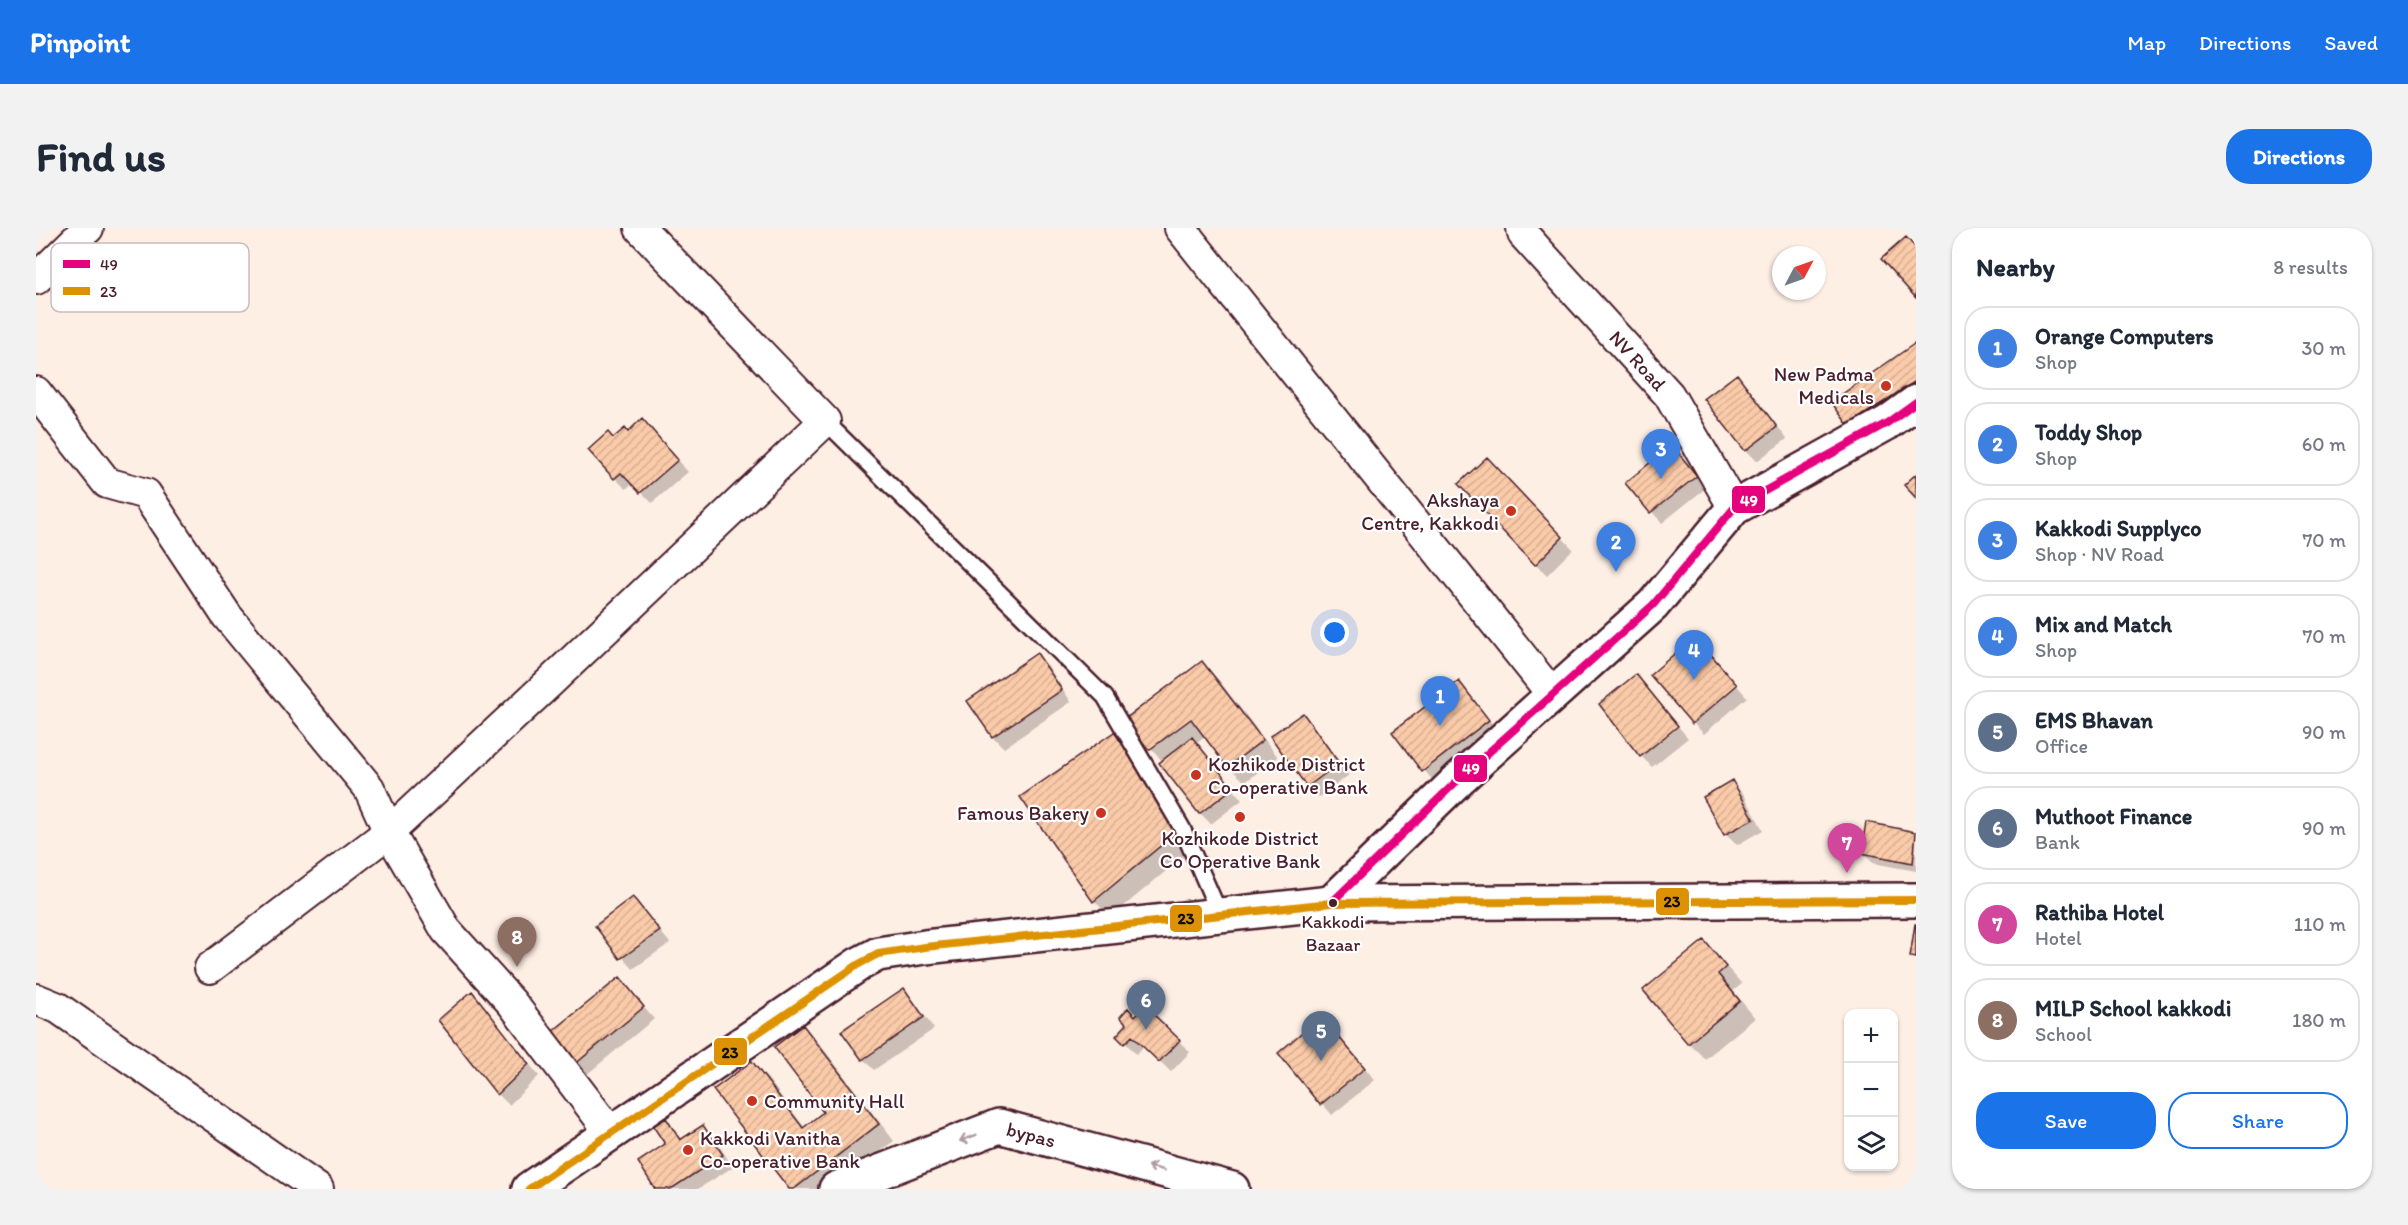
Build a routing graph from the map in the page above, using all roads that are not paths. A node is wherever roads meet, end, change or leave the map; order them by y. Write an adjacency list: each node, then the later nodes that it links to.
1 (88, 228): 5 (street)
2 (640, 228): 10 (street)
3 (1180, 228): 12 (street)
4 (1522, 228): 11 (street, NV Road)
5 (73, 243)
6 (51, 264): 7 (street)
7 (36, 279)
8 (36, 392): 13 (street)
9 (1916, 402): 11 (main road)
10 (825, 421): 13 (street); 16 (lane)
11 (1734, 508): 12 (main road)
12 (1552, 694): 15 (main road)
13 (389, 832): 17 (street); 19 (street)
14 (1916, 900): 15 (main road)
15 (1331, 903): 16 (main road)
16 (1220, 915): 19 (main road)
17 (210, 968)
18 (47, 1003): 20 (street)
19 (611, 1133): 21 (main road)
20 (318, 1189)
21 (529, 1189)
22 (836, 1189): 23 (main road, bypas, one-way to 22)
23 (1232, 1189)

